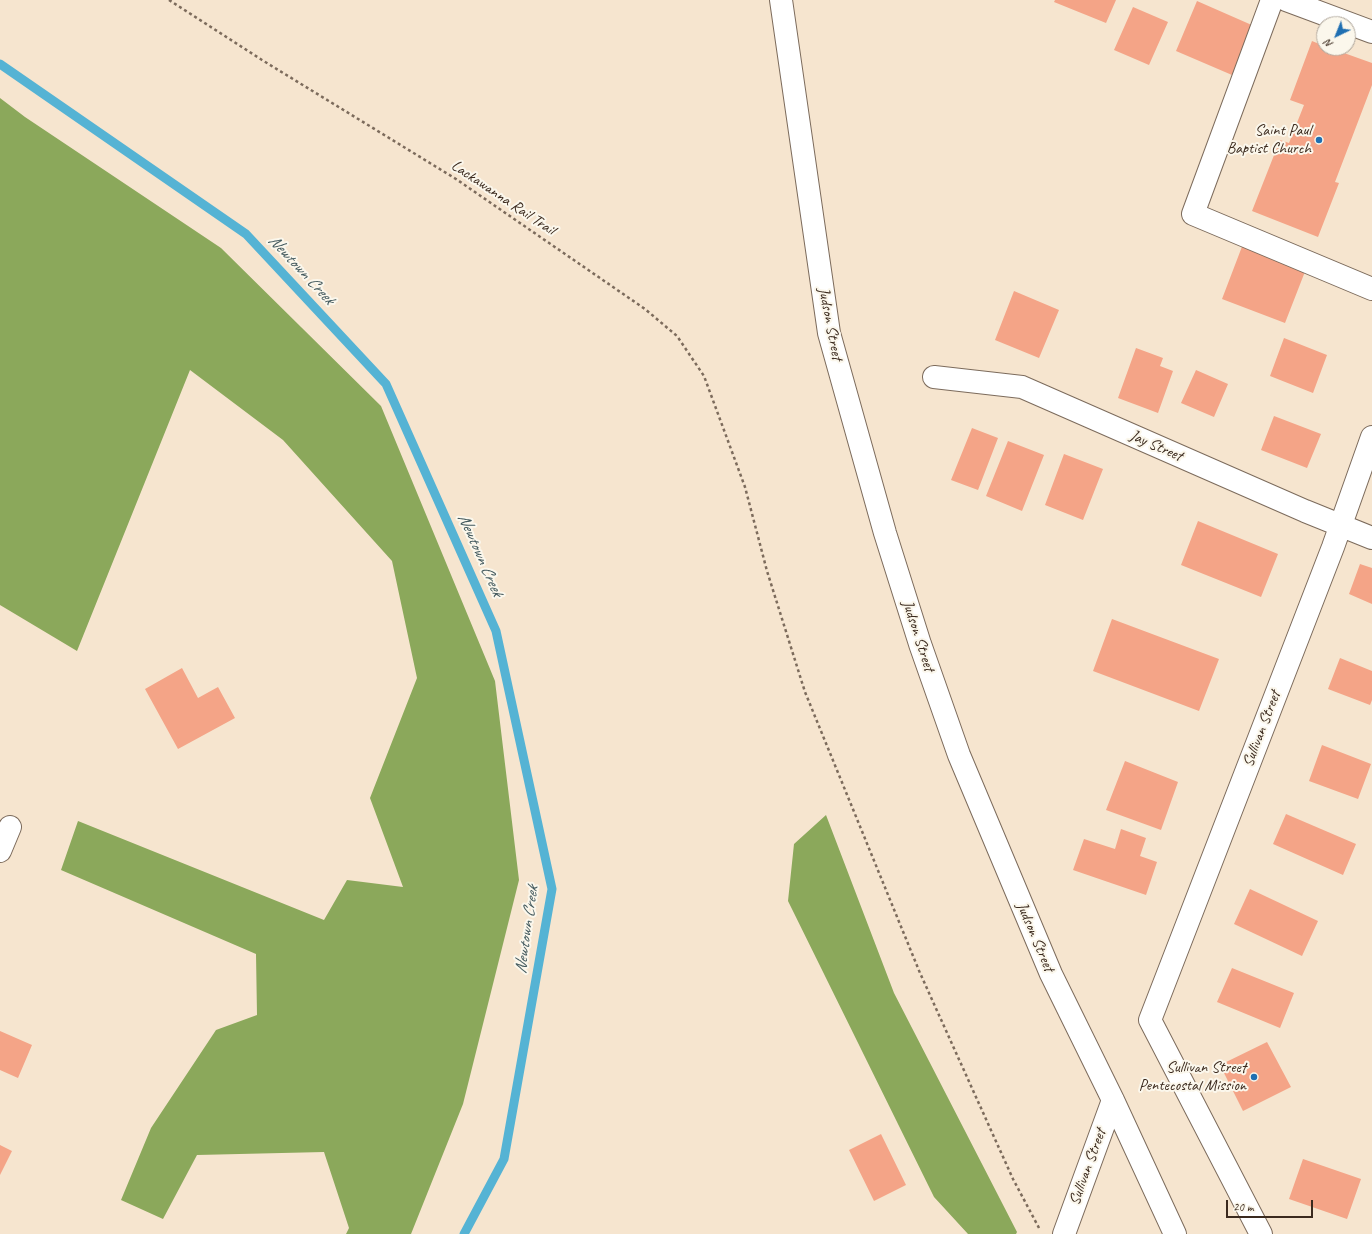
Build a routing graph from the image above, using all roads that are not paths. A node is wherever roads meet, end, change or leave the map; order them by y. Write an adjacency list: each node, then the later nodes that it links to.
1 (781, 0): 12 (street, Judson Street)
2 (1272, 0): 5 (street)
3 (1286, 0): 4 (street)
4 (1372, 32)
5 (1372, 289)
6 (934, 377): 8 (street, Jay Street)
7 (1372, 437): 8 (street, Sullivan Street)
8 (1341, 526): 9 (street, Jay Street); 15 (street, Sullivan Street)
9 (1372, 538)
10 (10, 826): 11 (street)
11 (0, 852)
12 (1113, 1100): 13 (street, Sullivan Street); 14 (street, Judson Street)
13 (1064, 1234)
14 (1175, 1234)
15 (1261, 1234)

